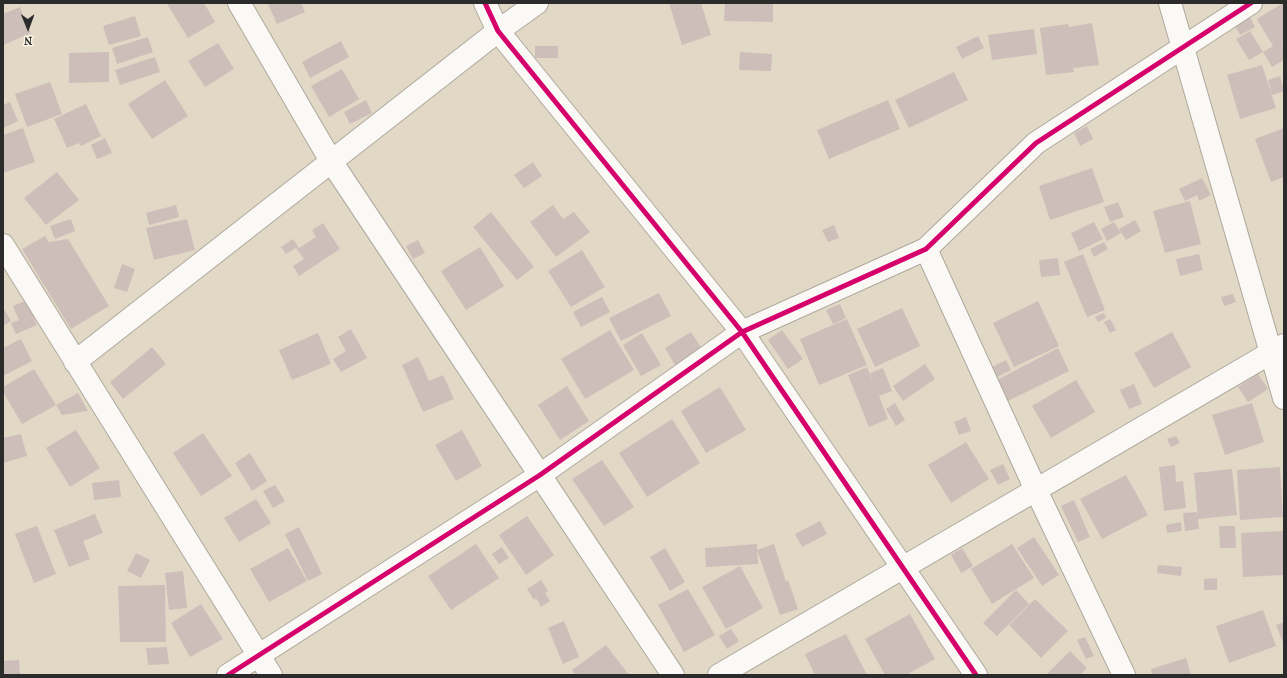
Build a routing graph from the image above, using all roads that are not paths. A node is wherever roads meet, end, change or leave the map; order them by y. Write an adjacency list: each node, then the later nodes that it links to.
1 (239, 3): 8 (street)
2 (485, 3): 6 (street)
3 (537, 3): 6 (street)
4 (1170, 3): 7 (street)
5 (1251, 3): 7 (street)
6 (498, 31): 8 (street); 11 (street)
7 (1183, 48): 10 (street); 12 (street)
8 (331, 161): 13 (street); 15 (street)
9 (3, 245): 13 (street)
10 (926, 249): 11 (street); 16 (street)
11 (742, 332): 15 (street); 17 (street)
12 (1278, 349): 14 (street); 16 (street)
13 (76, 362): 18 (street)
14 (1284, 398)
15 (540, 475): 18 (street); 21 (street)
16 (1036, 490): 17 (street); 24 (street)
17 (903, 567): 22 (street); 23 (street)
18 (259, 656): 19 (street); 20 (street)
19 (228, 675)
20 (271, 675)
21 (673, 675)
22 (719, 675)
23 (976, 675)
24 (1124, 675)

